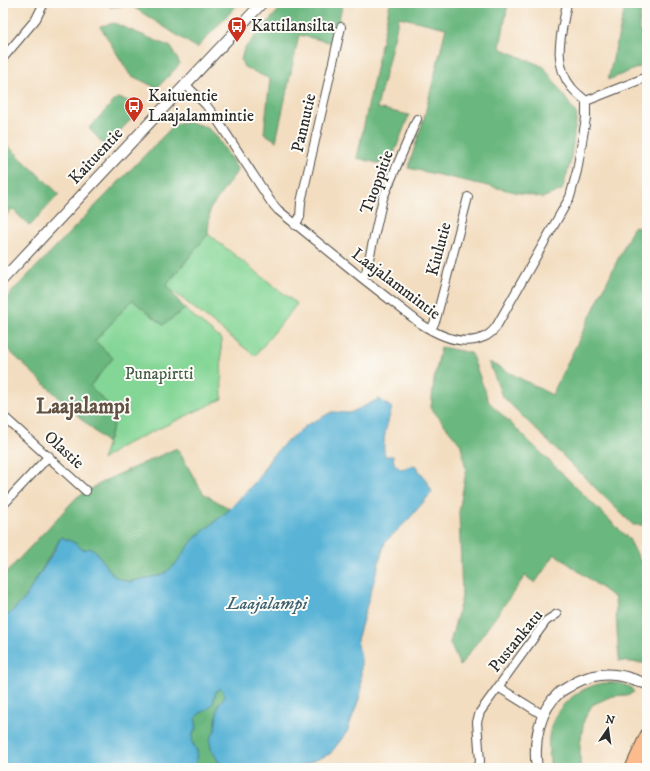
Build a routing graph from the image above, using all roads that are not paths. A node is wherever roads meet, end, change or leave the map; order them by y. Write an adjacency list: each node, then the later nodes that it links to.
1 (44, 3): 5 (street)
2 (262, 3): 7 (street, Kaituentie)
3 (567, 3): 8 (street)
4 (341, 27): 11 (street, Pannutie)
5 (3, 58)
6 (647, 76): 8 (street)
7 (185, 84): 11 (street, Laajalammintie); 13 (street, Kaituentie)
8 (586, 101): 14 (street, Laajalammintie)
9 (417, 119): 12 (street, Tuoppitie)
10 (468, 198): 14 (street, Kiulutie)
11 (295, 225): 12 (street, Laajalammintie)
12 (362, 278): 14 (street, Laajalammintie)
13 (3, 279)
14 (431, 330)
15 (3, 416): 16 (street, Olastie)
16 (49, 456): 17 (street, Olastie); 18 (street)
17 (86, 491)
18 (3, 505)
19 (557, 614): 21 (street, Pustankatu)
20 (647, 684): 22 (street)
21 (498, 687): 22 (street); 24 (street, Pustankatu)
22 (543, 715): 25 (street)
23 (647, 735): 26 (highway)
24 (478, 768)
25 (537, 768)
26 (632, 768)

